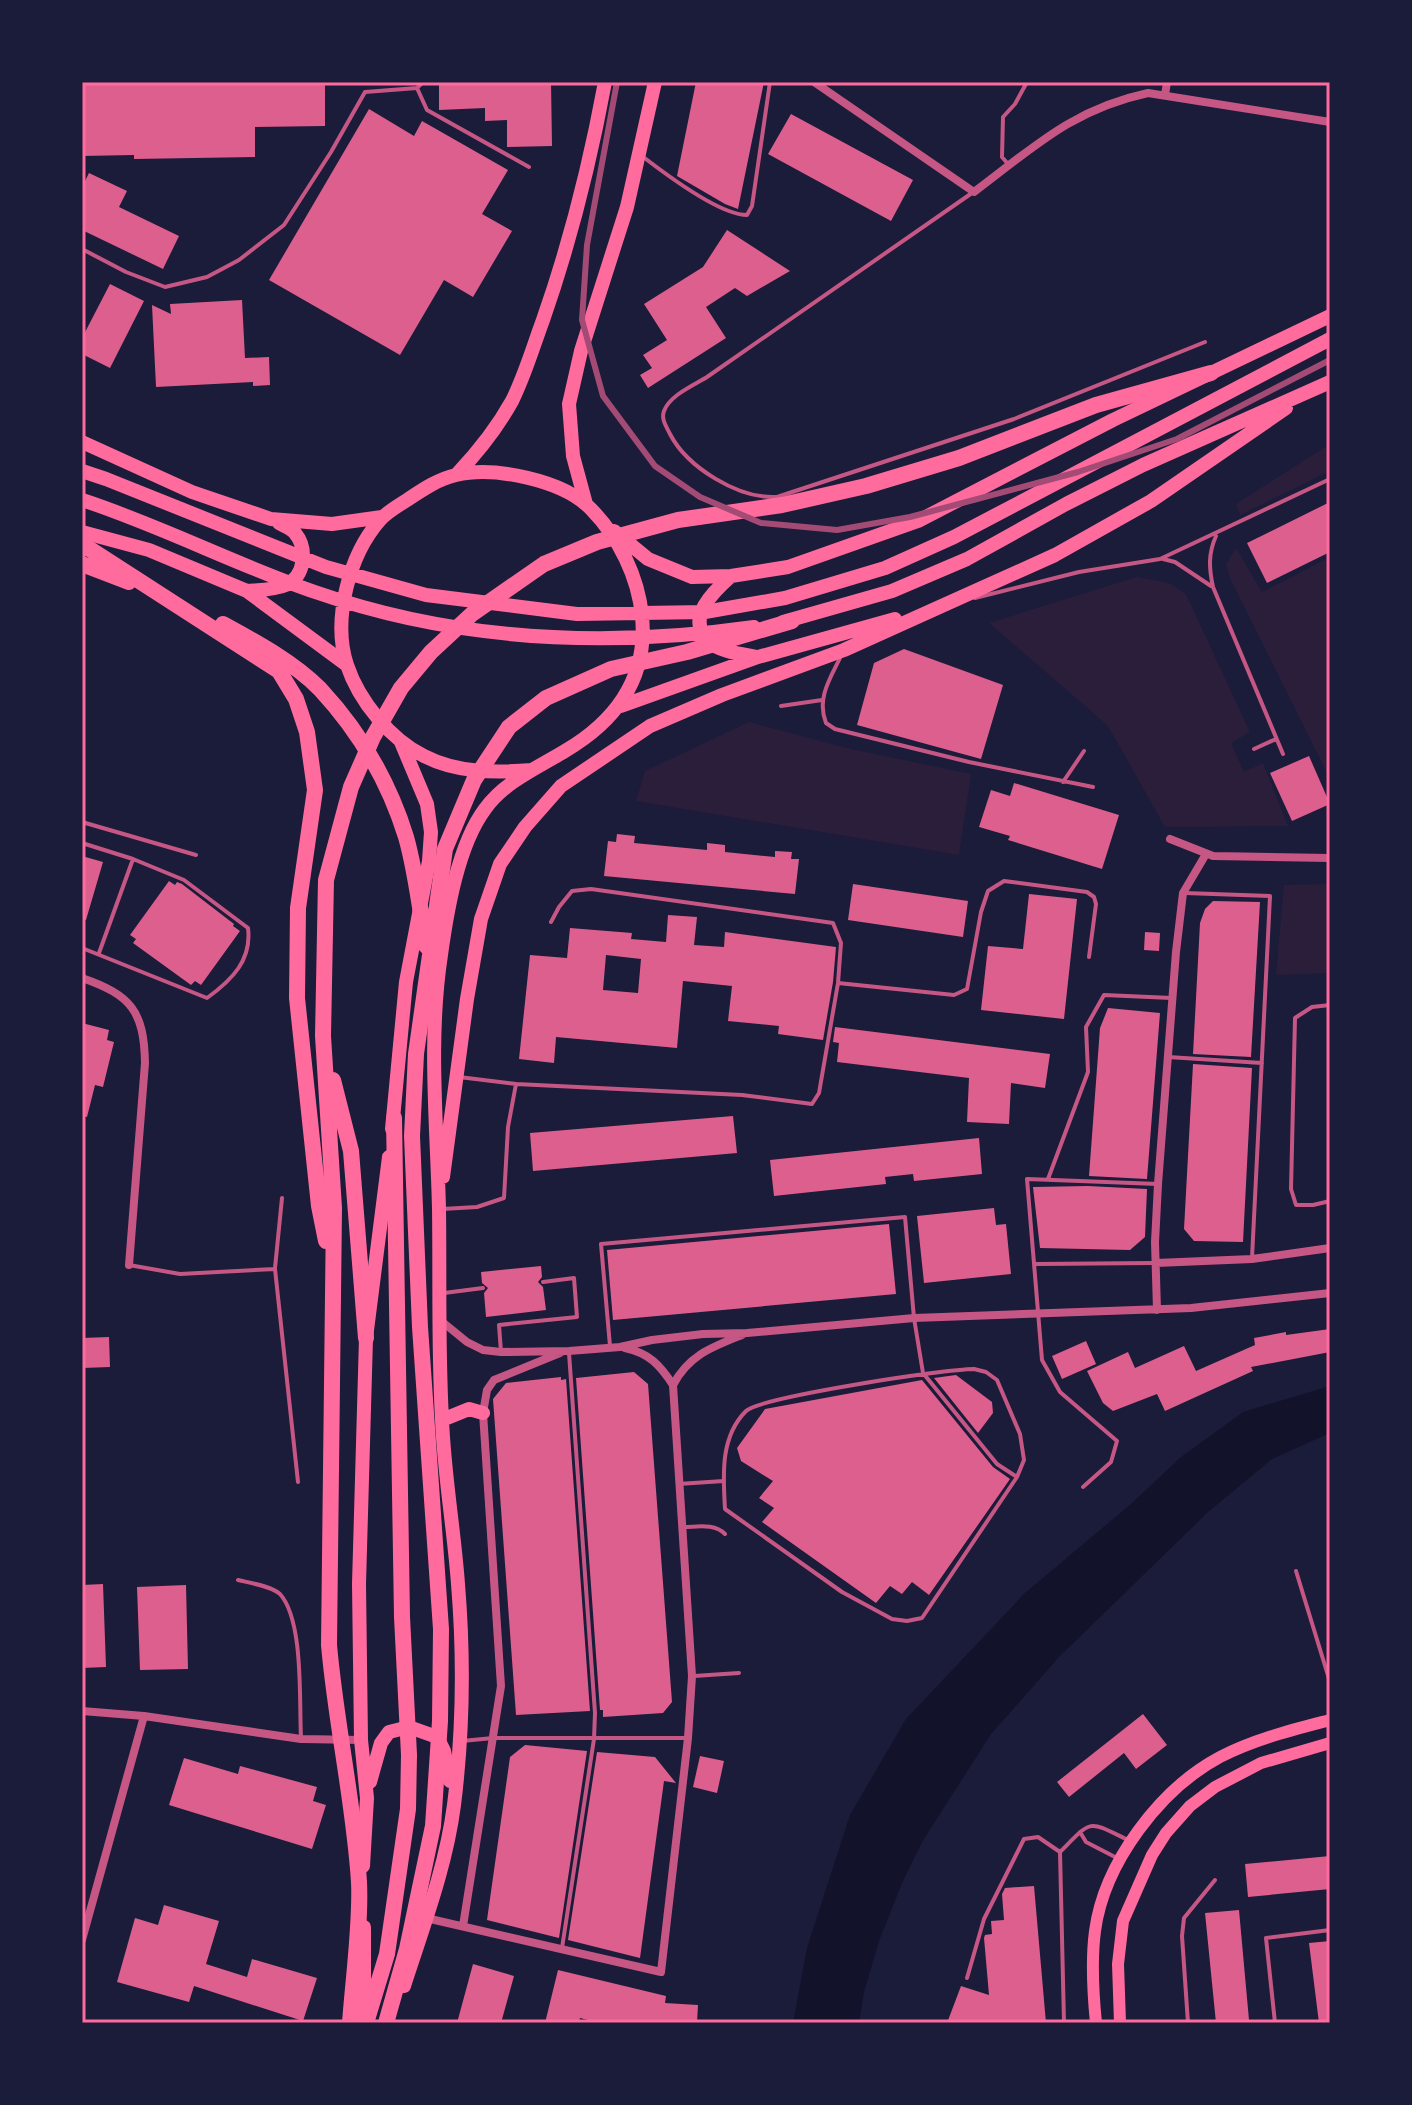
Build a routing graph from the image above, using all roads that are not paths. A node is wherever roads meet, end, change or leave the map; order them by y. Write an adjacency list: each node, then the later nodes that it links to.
1 (423, 82): 8 (lane)
2 (605, 82): 24 (main road)
3 (655, 82): 11 (main road)
4 (770, 82): 11 (lane)
5 (814, 82): 14 (street)
6 (1027, 82): 12 (lane)
7 (1167, 82): 9 (street)
8 (417, 88): 13 (lane); 15 (lane)
9 (1165, 95): 10 (street); 12 (street)
10 (1330, 122)
11 (640, 154): 27 (main road)
12 (1009, 166): 14 (street)
13 (529, 167)
14 (974, 192): 19 (lane)
15 (84, 251): 16 (lane)
16 (82, 257)
17 (1330, 316): 20 (main road)
18 (1330, 339): 23 (main road)
19 (1205, 342)
20 (1211, 373): 36 (main road); 72 (highway)
21 (1324, 385): 39 (main road); 40 (main road)
22 (82, 442): 29 (main road)
23 (82, 471)
24 (457, 474): 27 (main road); 28 (main road)
25 (1330, 479): 32 (lane)
26 (82, 500): 40 (main road)
27 (586, 504): 30 (main road)
28 (382, 517): 29 (main road); 43 (main road)
29 (271, 519): 38 (main road)
30 (601, 521): 36 (main road); 45 (main road)
31 (82, 532): 38 (main road)
32 (1216, 533): 34 (lane); 37 (lane)
33 (82, 544): 89 (highway)
34 (1160, 559): 37 (lane); 39 (lane)
35 (82, 564): 67 (highway)
36 (731, 576): 42 (main road)
37 (1213, 587): 47 (lane)
38 (247, 591): 43 (main road)
39 (934, 608): 41 (main road); 42 (main road)
40 (792, 621): 67 (highway)
41 (844, 650): 44 (lane); 75 (main road)
42 (758, 657): 45 (main road)
43 (347, 665): 48 (main road)
44 (822, 700): 46 (lane); 53 (lane)
45 (621, 706): 52 (main road)
46 (781, 706)
47 (1276, 739): 49 (lane); 51 (lane)
48 (401, 742): 52 (main road); 77 (main road)
49 (1254, 749)
50 (1084, 751): 53 (lane)
51 (1283, 754)
52 (532, 770): 82 (main road)
53 (1063, 782): 54 (lane)
54 (1093, 787)
55 (82, 822): 59 (lane)
56 (1170, 839): 58 (street)
57 (82, 843): 61 (lane)
58 (1206, 854): 60 (street); 62 (street)
59 (196, 855)
60 (1330, 858)
61 (133, 859): 65 (lane); 65 (lane)
62 (1183, 893): 70 (street); 74 (lane)
63 (551, 922): 69 (lane)
64 (82, 948): 65 (lane)
65 (99, 953)
66 (1089, 957): 69 (lane)
67 (429, 959): 144 (highway)
68 (82, 978): 87 (street)
69 (838, 983): 76 (lane)
70 (1172, 998): 73 (street); 78 (lane)
71 (1330, 1005): 81 (lane)
72 (323, 1036): 89 (highway); 99 (highway)
73 (1167, 1057): 74 (lane); 79 (street)
74 (1262, 1063): 84 (lane)
75 (458, 1077): 76 (lane); 82 (main road)
76 (516, 1084): 82 (lane)
77 (394, 1118): 99 (main road); 143 (highway)
78 (1048, 1179): 79 (lane); 86 (lane)
79 (1158, 1184): 85 (street)
80 (282, 1198): 88 (lane)
81 (1330, 1201)
82 (439, 1209): 93 (main road)
83 (1330, 1248): 84 (street)
84 (1252, 1259): 85 (street)
85 (1156, 1263): 86 (lane); 94 (street)
86 (1036, 1264): 95 (lane)
87 (129, 1265): 88 (lane)
88 (275, 1269): 109 (lane)
89 (333, 1273): 142 (highway)
90 (543, 1282): 102 (lane)
91 (483, 1288): 93 (lane)
92 (1330, 1293): 94 (street)
93 (438, 1294): 97 (main road)
94 (1157, 1310): 95 (street)
95 (1039, 1313): 96 (street); 111 (lane)
96 (914, 1318): 98 (street); 100 (lane); 103 (lane)
97 (440, 1320): 102 (street); 106 (main road)
98 (747, 1333): 100 (street); 104 (street)
99 (366, 1338): 126 (main road)
100 (615, 1348): 101 (street); 104 (street)
101 (569, 1351): 102 (street); 105 (street); 125 (lane)
102 (501, 1352)
103 (923, 1373): 107 (lane); 107 (lane); 108 (lane)
104 (673, 1385): 110 (street)
105 (483, 1413): 106 (main road); 122 (street)
106 (442, 1420): 127 (main road)
107 (1017, 1477): 108 (lane)
108 (724, 1481): 110 (lane)
109 (298, 1482)
110 (678, 1484): 112 (street)
111 (1083, 1487)
112 (681, 1527): 113 (lane); 117 (street)
113 (725, 1534)
114 (1296, 1571): 118 (lane)
115 (238, 1580): 124 (lane)
116 (739, 1673): 117 (lane)
117 (692, 1676): 123 (street)
118 (1330, 1681)
119 (82, 1711): 120 (street)
120 (144, 1716): 124 (street); 139 (street)
121 (1330, 1720): 132 (main road)
122 (493, 1738): 125 (lane); 127 (lane); 137 (street)
123 (688, 1738): 125 (lane); 140 (street)
124 (301, 1739): 126 (street)
125 (594, 1739): 140 (lane)
126 (361, 1740): 129 (main road)
127 (459, 1741): 130 (main road)
128 (1330, 1743): 148 (main road)
129 (367, 1798): 130 (main road); 142 (main road)
130 (454, 1807): 136 (main road)
131 (1080, 1832): 132 (lane); 133 (lane); 134 (lane)
132 (1131, 1841): 134 (main road)
133 (1060, 1852): 141 (lane); 146 (lane)
134 (1119, 1859): 147 (main road)
135 (1215, 1880): 149 (lane)
136 (426, 1918): 137 (street); 145 (main road)
137 (463, 1926): 140 (street)
138 (1330, 1930): 150 (lane)
139 (82, 1940)
140 (562, 1948)
141 (967, 1978)
142 (352, 2023)
143 (366, 2023)
144 (386, 2023)
145 (393, 2023)
146 (1064, 2023)
147 (1096, 2023)
148 (1120, 2023)
149 (1188, 2023)
150 (1275, 2023)

